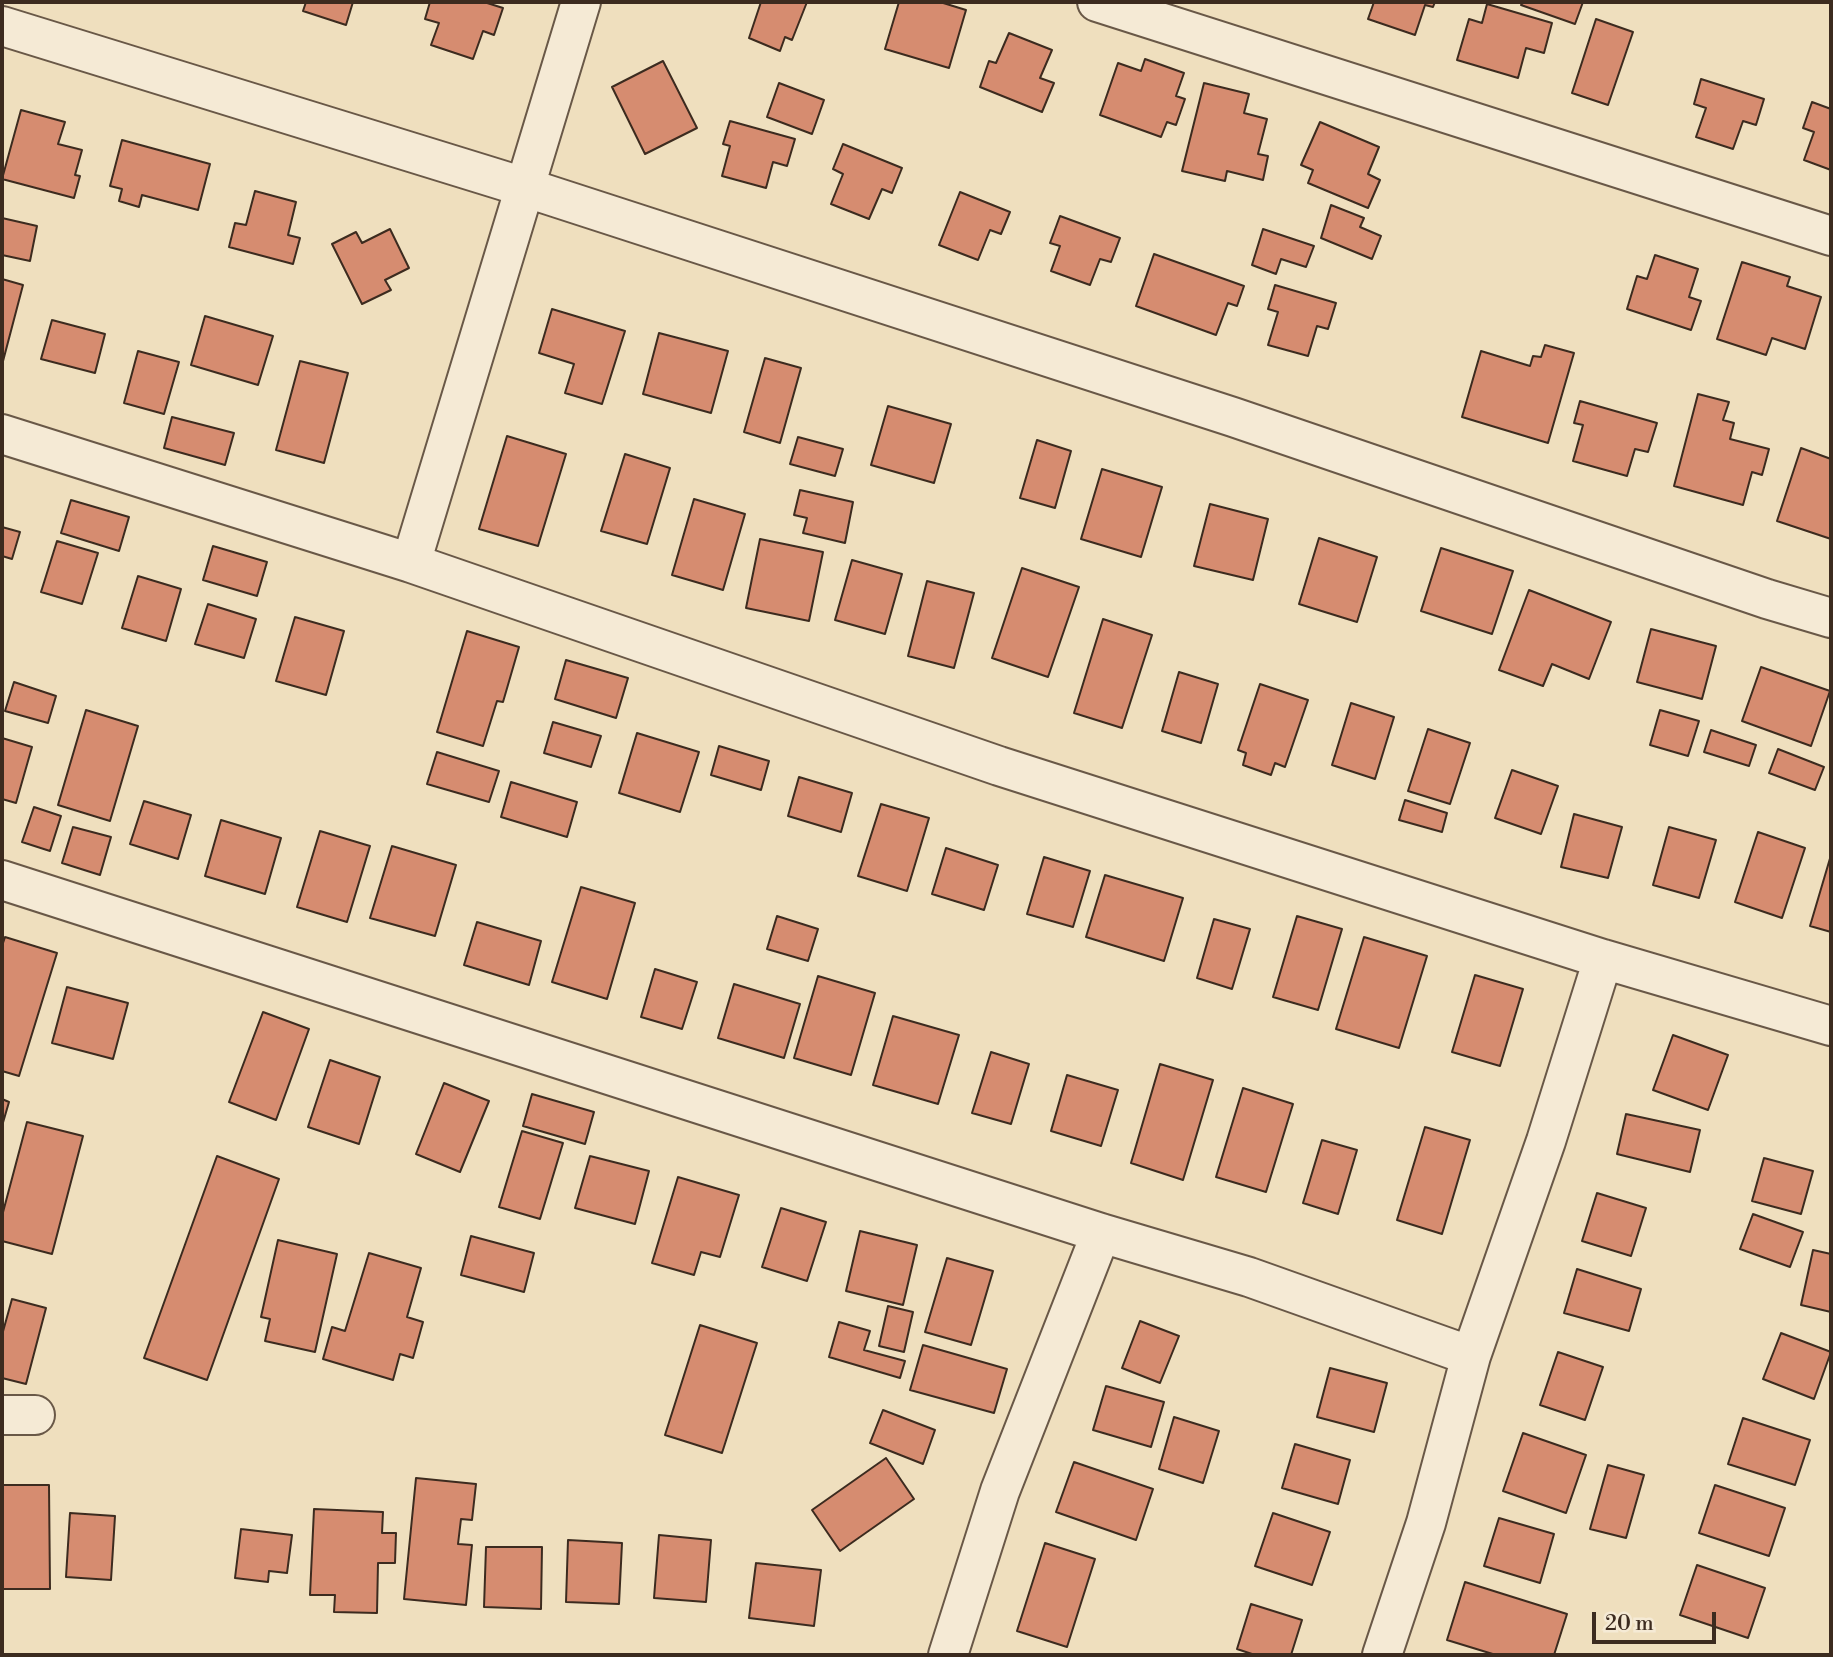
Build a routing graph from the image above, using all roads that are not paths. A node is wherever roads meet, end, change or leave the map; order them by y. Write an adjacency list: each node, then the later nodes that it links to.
1 (581, 2): 4 (street)
2 (1097, 2): 5 (street)
3 (2, 26): 4 (street)
4 (524, 187): 7 (street); 8 (street)
5 (1831, 236)
6 (2, 434): 7 (street)
7 (411, 563): 10 (street)
8 (1831, 618)
9 (2, 880): 12 (street)
10 (1603, 959): 11 (street); 13 (street)
11 (1831, 1026)
12 (1101, 1233): 13 (street); 14 (street)
13 (1471, 1356): 15 (street)
14 (948, 1655)
15 (1382, 1655)

